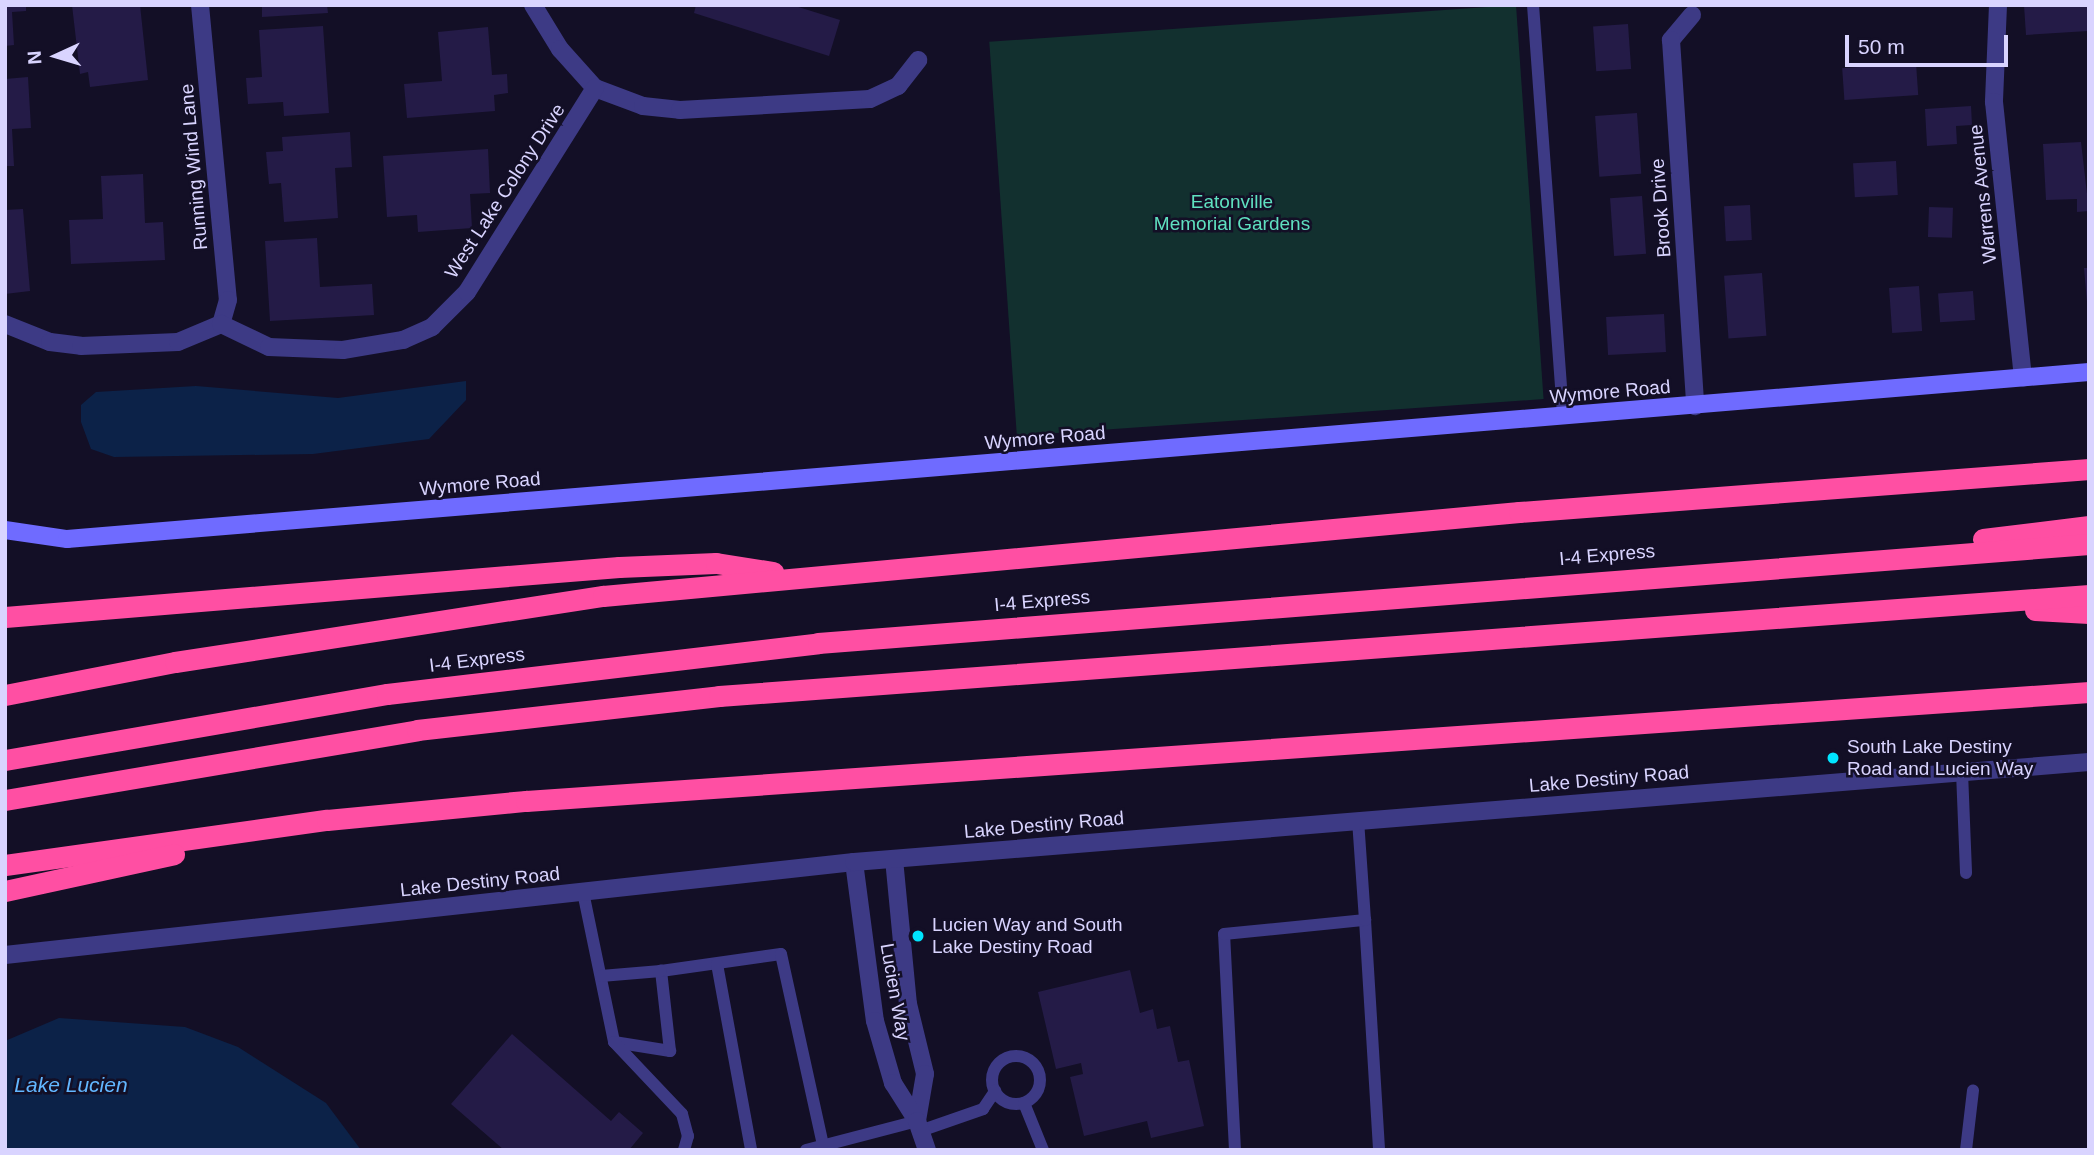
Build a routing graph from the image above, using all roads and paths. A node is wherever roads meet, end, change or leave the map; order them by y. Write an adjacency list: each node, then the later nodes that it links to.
1 (200, 5): 9 (street, Running Wind Lane)
2 (533, 5): 7 (street)
3 (1533, 5): 13 (lane)
4 (1998, 5): 11 (street, Warrens Avenue)
5 (1692, 15): 12 (street, Brook Drive)
6 (918, 60): 7 (street)
7 (595, 88): 9 (street, West Lake Colony Drive)
8 (5, 324): 9 (street)
9 (220, 324)
10 (2089, 372): 11 (main road, Wymore Road)
11 (2024, 377): 12 (main road, Wymore Road)
12 (1695, 406): 13 (main road, Wymore Road)
13 (1563, 417): 16 (main road, Wymore Road)
14 (2089, 469): 19 (highway)
15 (2089, 526): 18 (highway)
16 (5, 530)
17 (2089, 544): 18 (highway, I-4 Express)
18 (1872, 560): 28 (highway, I-4 Express)
19 (803, 577): 21 (highway); 27 (highway)
20 (2089, 595): 22 (highway)
21 (113, 605): 24 (highway); 25 (highway)
22 (1938, 606): 23 (highway); 31 (highway)
23 (2089, 613)
24 (5, 617)
25 (5, 629)
26 (2089, 692): 32 (highway)
27 (5, 695)
28 (5, 760)
29 (2089, 762): 30 (street, Lake Destiny Road)
30 (1962, 772): 33 (street, Lake Destiny Road); 37 (lane)
31 (5, 800)
32 (327, 820): 36 (highway); 38 (highway)
33 (1357, 820): 34 (street, Lake Destiny Road); 40 (lane)
34 (894, 859): 35 (street, Lake Destiny Road); 49 (street, Lucien Way)
35 (855, 862): 39 (street, Lake Destiny Road); 49 (street, Lucien Way)
36 (5, 865)
37 (1966, 873)
38 (5, 891)
39 (583, 892): 41 (street, Lake Destiny Road); 44 (lane)
40 (1365, 920): 56 (lane); 57 (lane)
41 (5, 955)
42 (717, 964): 43 (lane); 50 (lane); 52 (lane)
43 (661, 971): 44 (lane); 45 (lane)
44 (601, 976): 45 (lane)
45 (614, 1042): 51 (lane)
46 (1973, 1090): 58 (lane)
47 (995, 1091): 48 (lane); 48 (lane); 49 (lane)
48 (1024, 1103): 55 (lane)
49 (919, 1126): 50 (lane); 54 (street, Lucien Way)
50 (823, 1148): 53 (lane)
51 (684, 1150)
52 (751, 1150)
53 (806, 1150)
54 (927, 1150)
55 (1043, 1150)
56 (1234, 1150)
57 (1379, 1150)
58 (1966, 1150)

